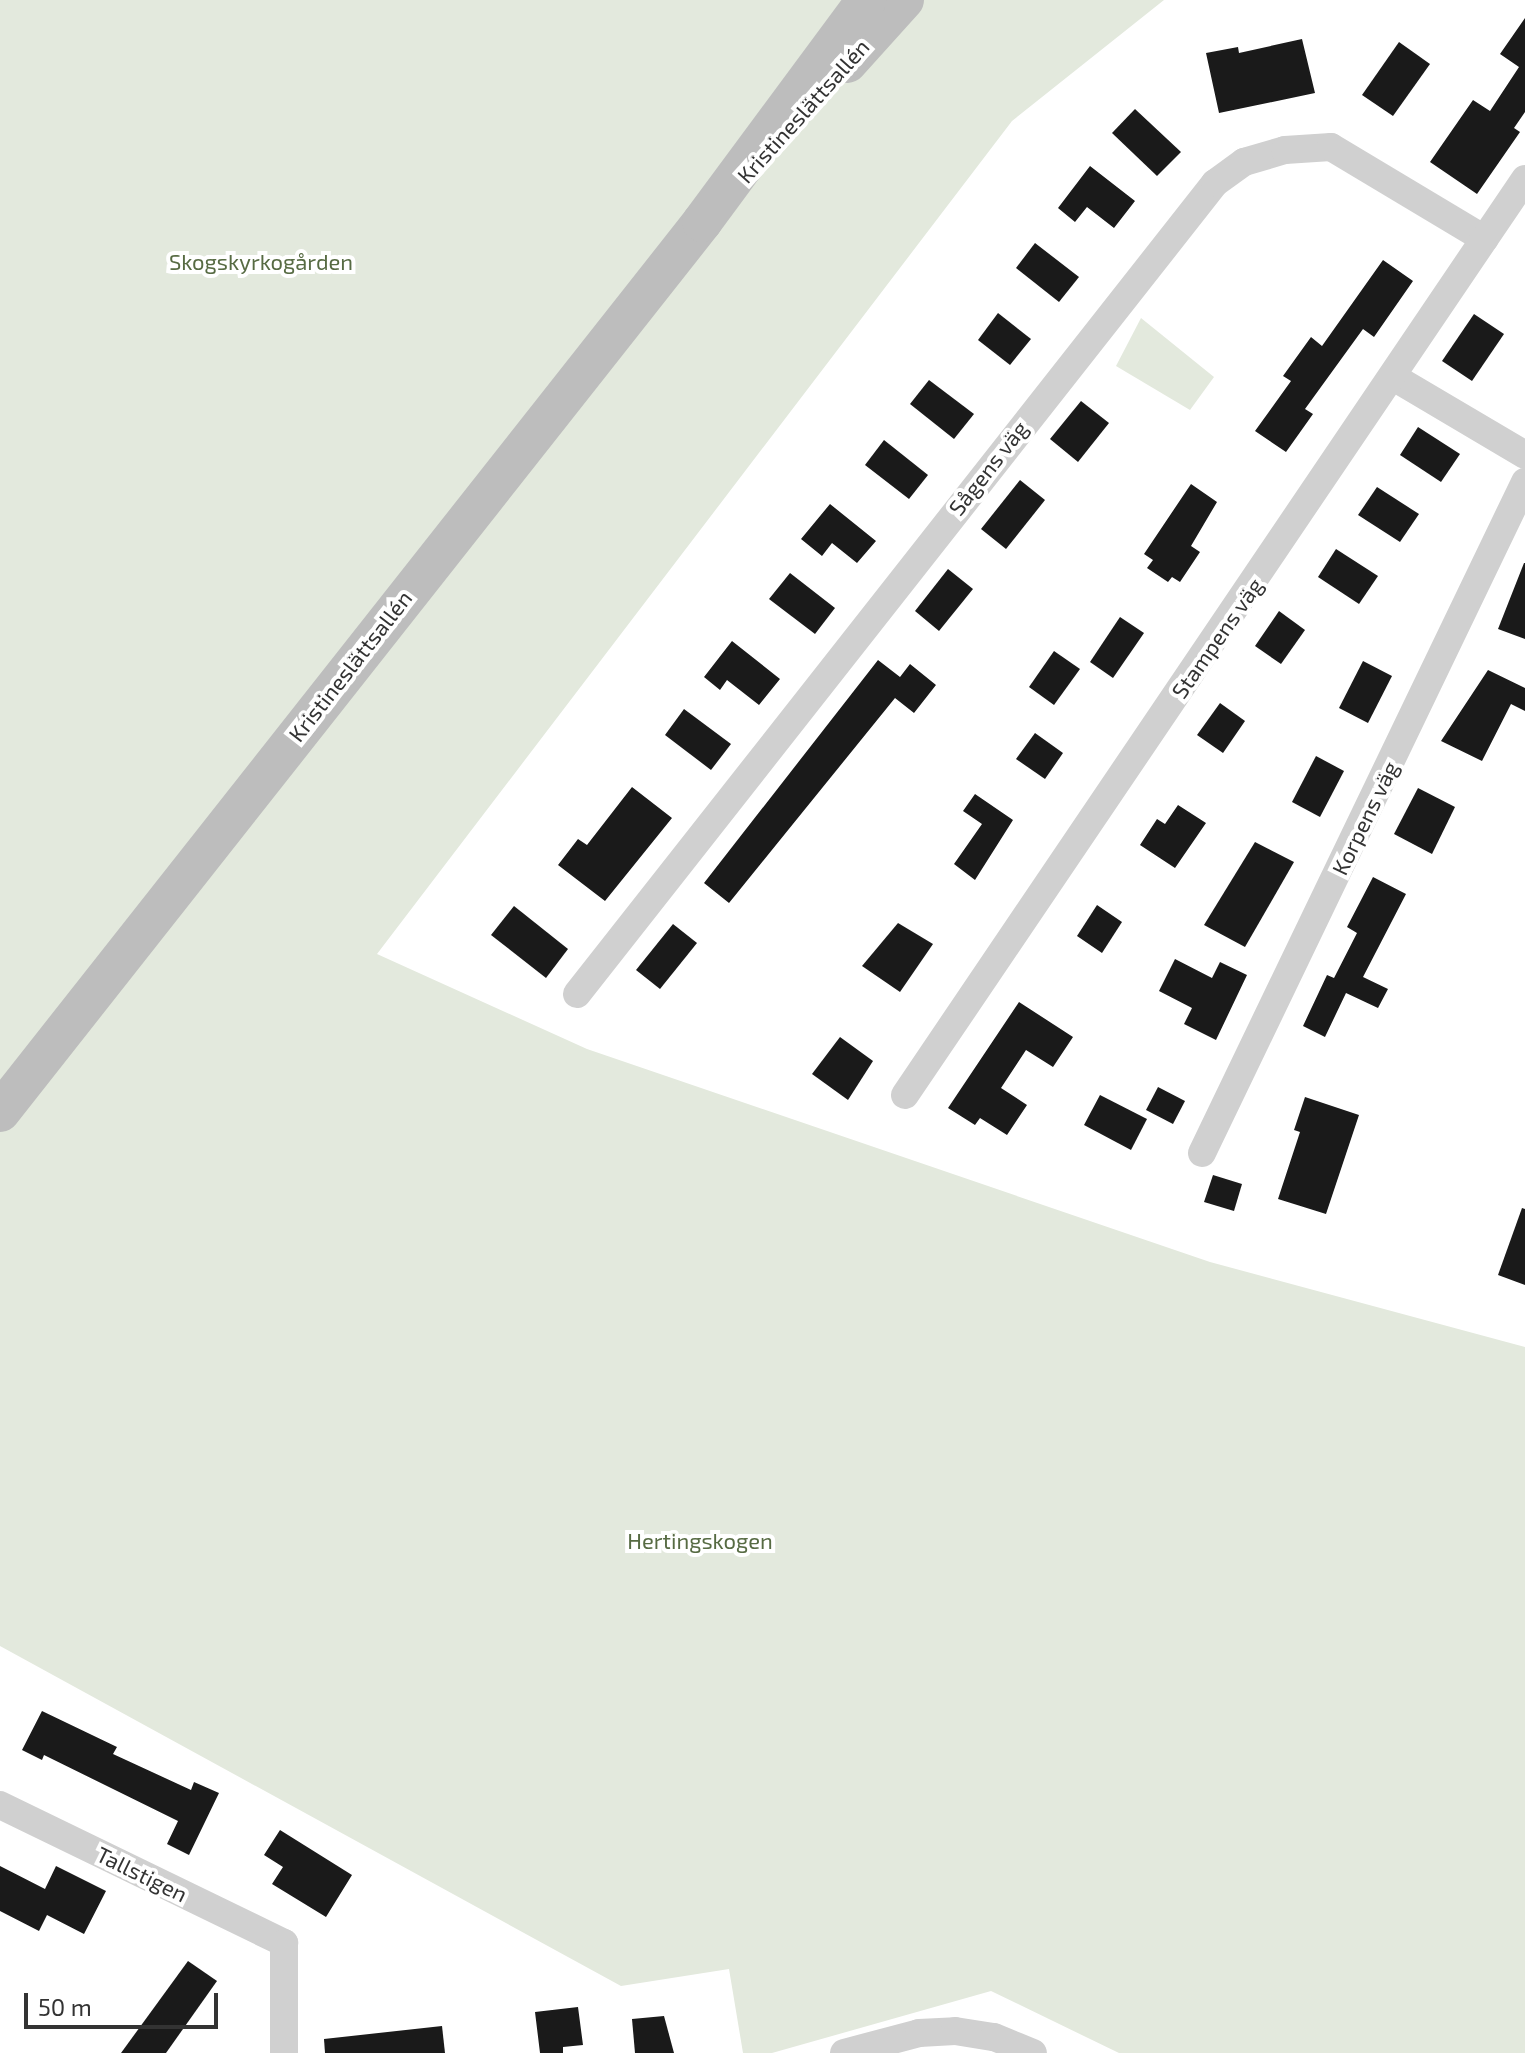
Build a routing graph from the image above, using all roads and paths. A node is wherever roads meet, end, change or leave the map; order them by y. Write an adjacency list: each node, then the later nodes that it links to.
1 (866, 0): 4 (street, Kristineslättsallén)
2 (904, 0): 4 (street, Kristineslättsallén)
3 (1525, 179): 5 (street, Stampens väg)
4 (702, 222): 11 (street, Kristineslättsallén)
5 (1485, 239): 6 (street, Stampens väg); 9 (street, Sågens väg)
6 (1395, 378): 7 (street); 10 (street, Stampens väg)
7 (1525, 455)
8 (1525, 482): 12 (street, Korpens väg)
9 (577, 994)
10 (905, 1095)
11 (0, 1112)
12 (1202, 1153)
13 (0, 1805): 14 (street, Tallstigen)
14 (284, 2053)
15 (844, 2053): 16 (street)
16 (1033, 2053)

